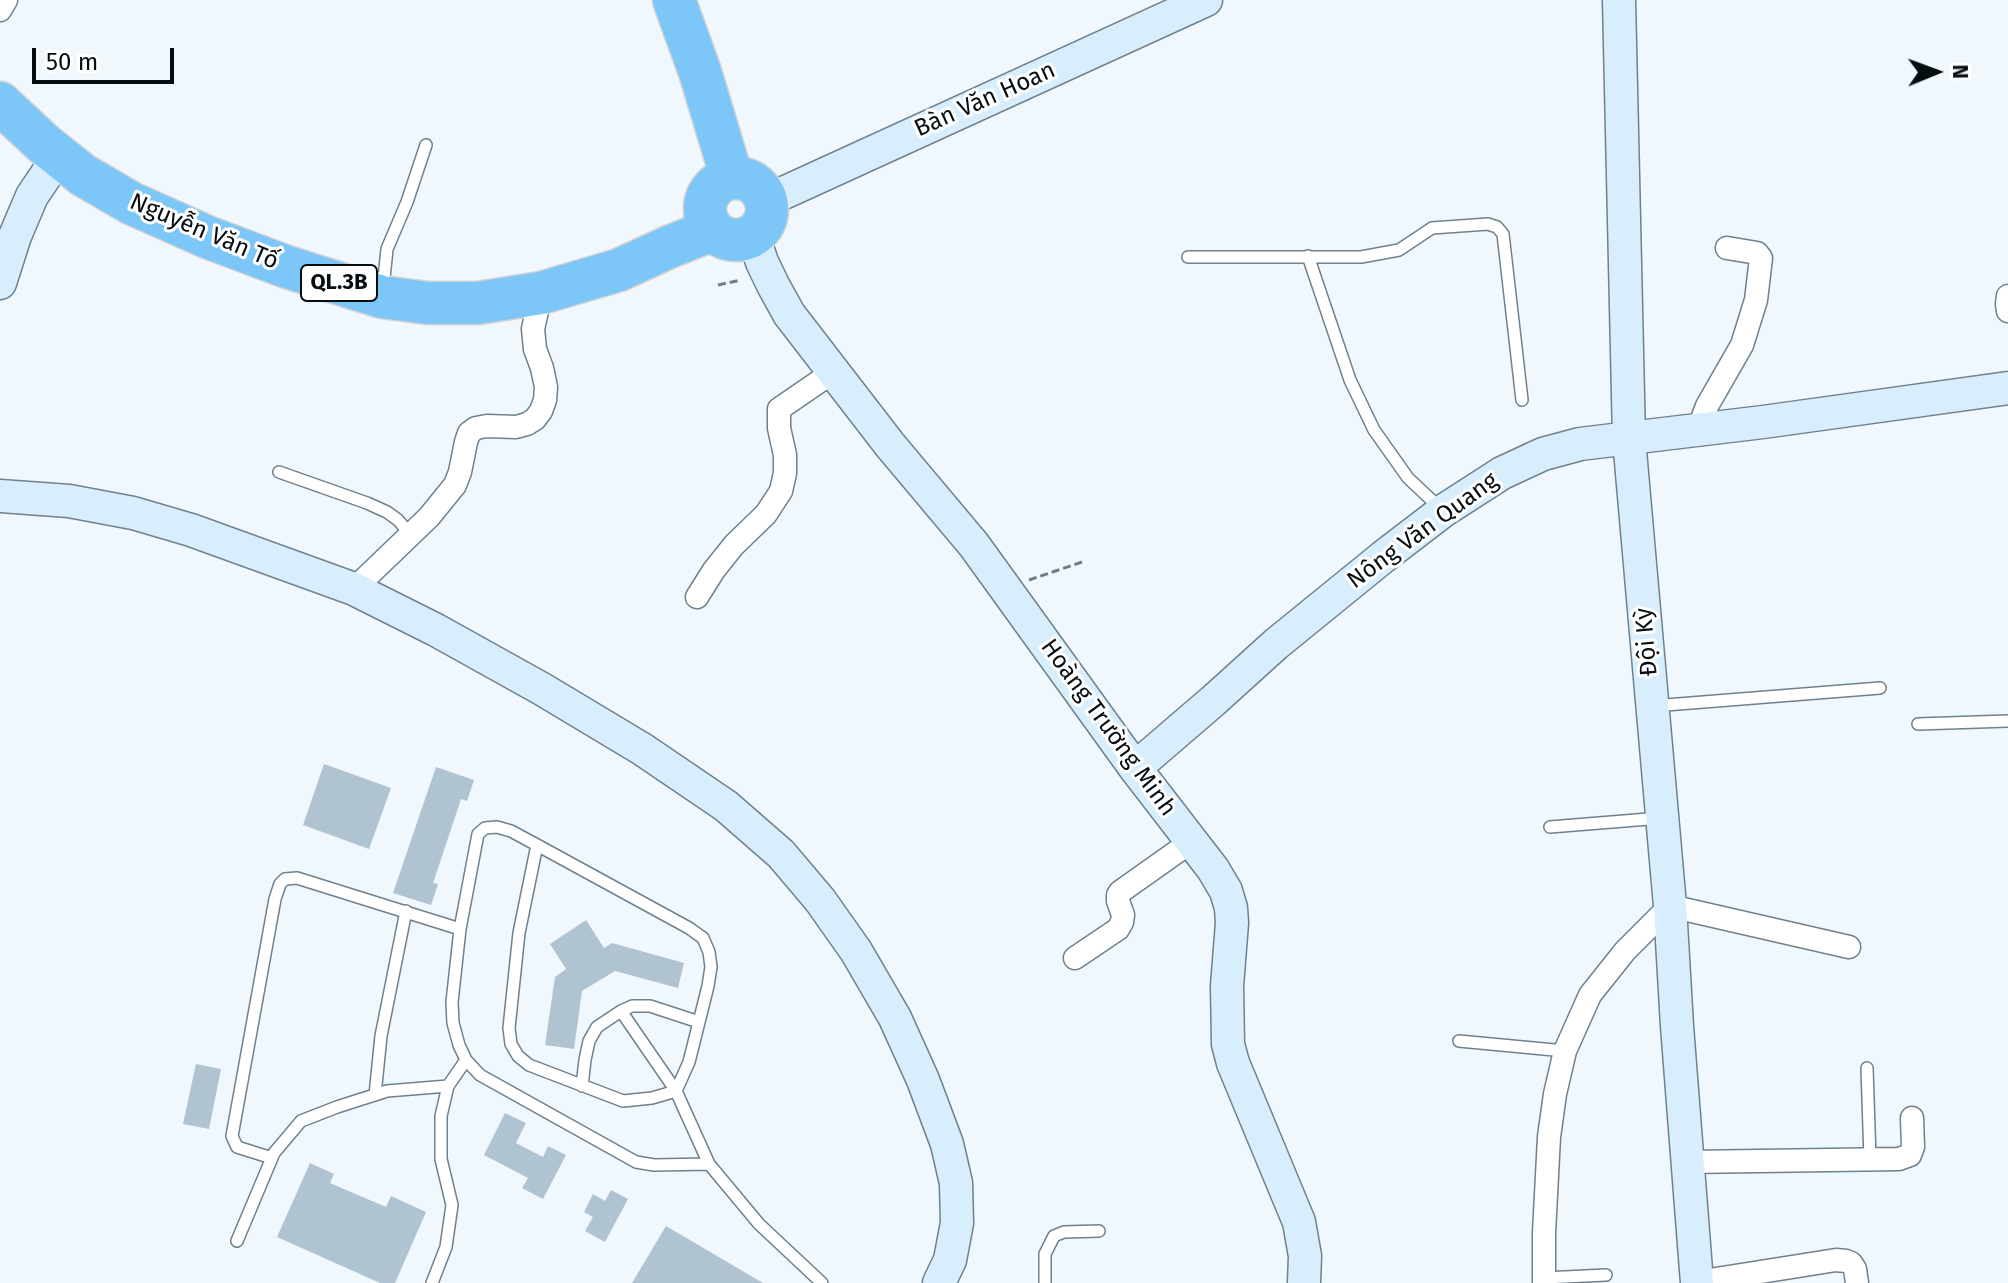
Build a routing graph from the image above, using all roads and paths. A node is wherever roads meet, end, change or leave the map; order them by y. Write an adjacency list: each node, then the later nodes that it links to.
1 (6, 0): 5 (street)
2 (1206, 0): 9 (street, Bàn Văn Hoan)
3 (1619, 0): 23 (street, Đội Kỳ)
4 (676, 6): 9 (highway)
5 (0, 10)
6 (0, 103): 8 (highway, Nguyễn Văn Tố / QL.3B)
7 (426, 145): 17 (lane)
8 (59, 156): 14 (street); 17 (highway, Nguyễn Văn Tố / QL.3B)
9 (750, 205): 10 (highway); 10 (highway); 19 (street, Hoàng Trường Minh)
10 (712, 230): 15 (highway, Nguyễn Văn Tố / QL.3B)
11 (1727, 248): 22 (street)
12 (1308, 256): 13 (lane); 21 (lane); 26 (lane)
13 (1188, 257)
14 (0, 283)
15 (541, 293): 17 (highway, Nguyễn Văn Tố / QL.3B); 27 (street)
16 (2008, 296): 18 (street)
17 (382, 297)
18 (2008, 311)
19 (833, 372): 30 (street, Hoàng Trường Minh); 31 (street)
20 (2008, 388): 22 (street, Nông Văn Quang)
21 (1522, 400)
22 (1698, 430): 23 (street, Nông Văn Quang)
23 (1629, 439): 26 (street, Nông Văn Quang); 33 (street, Đội Kỳ)
24 (279, 472): 27 (lane)
25 (0, 496): 29 (street)
26 (1443, 511): 36 (street, Nông Văn Quang)
27 (411, 535): 29 (street)
28 (1082, 562): 30 (path)
29 (354, 589): 67 (street)
30 (1006, 589): 36 (street, Hoàng Trường Minh)
31 (697, 597)
32 (1880, 688): 33 (lane)
33 (1653, 706): 37 (street, Đội Kỳ)
34 (2008, 721): 35 (lane)
35 (1918, 724)
36 (1135, 768): 39 (street, Hoàng Trường Minh)
37 (1662, 818): 38 (lane); 41 (street, Đội Kỳ)
38 (1550, 827)
39 (1192, 841): 45 (street); 69 (street, Hoàng Trường Minh)
40 (537, 845): 43 (lane); 47 (lane); 53 (lane)
41 (1670, 906): 44 (street); 49 (street); 59 (street, Đội Kỳ)
42 (406, 911): 43 (lane); 55 (lane); 57 (lane)
43 (460, 929): 50 (lane)
44 (1849, 947)
45 (1075, 958)
46 (621, 1011): 47 (lane); 53 (lane); 54 (lane)
47 (699, 1022): 54 (lane)
48 (1459, 1041): 49 (lane)
49 (1565, 1051): 64 (street)
50 (466, 1060): 52 (lane); 60 (lane)
51 (1867, 1068): 58 (lane)
52 (448, 1086): 55 (lane); 65 (lane)
53 (582, 1086): 54 (lane)
54 (676, 1091): 60 (lane)
55 (375, 1095): 57 (lane)
56 (1912, 1118): 58 (street)
57 (272, 1158): 62 (lane)
58 (1870, 1159): 59 (street)
59 (1688, 1162): 70 (street, Đội Kỳ)
60 (709, 1164): 66 (lane)
61 (1099, 1231): 68 (lane)
62 (237, 1241)
63 (1606, 1275): 64 (lane)
64 (1544, 1280)
65 (432, 1283)
66 (822, 1283)
67 (939, 1283)
68 (1045, 1283)
69 (1304, 1283)
70 (1697, 1283): 71 (street)
71 (1857, 1283)

